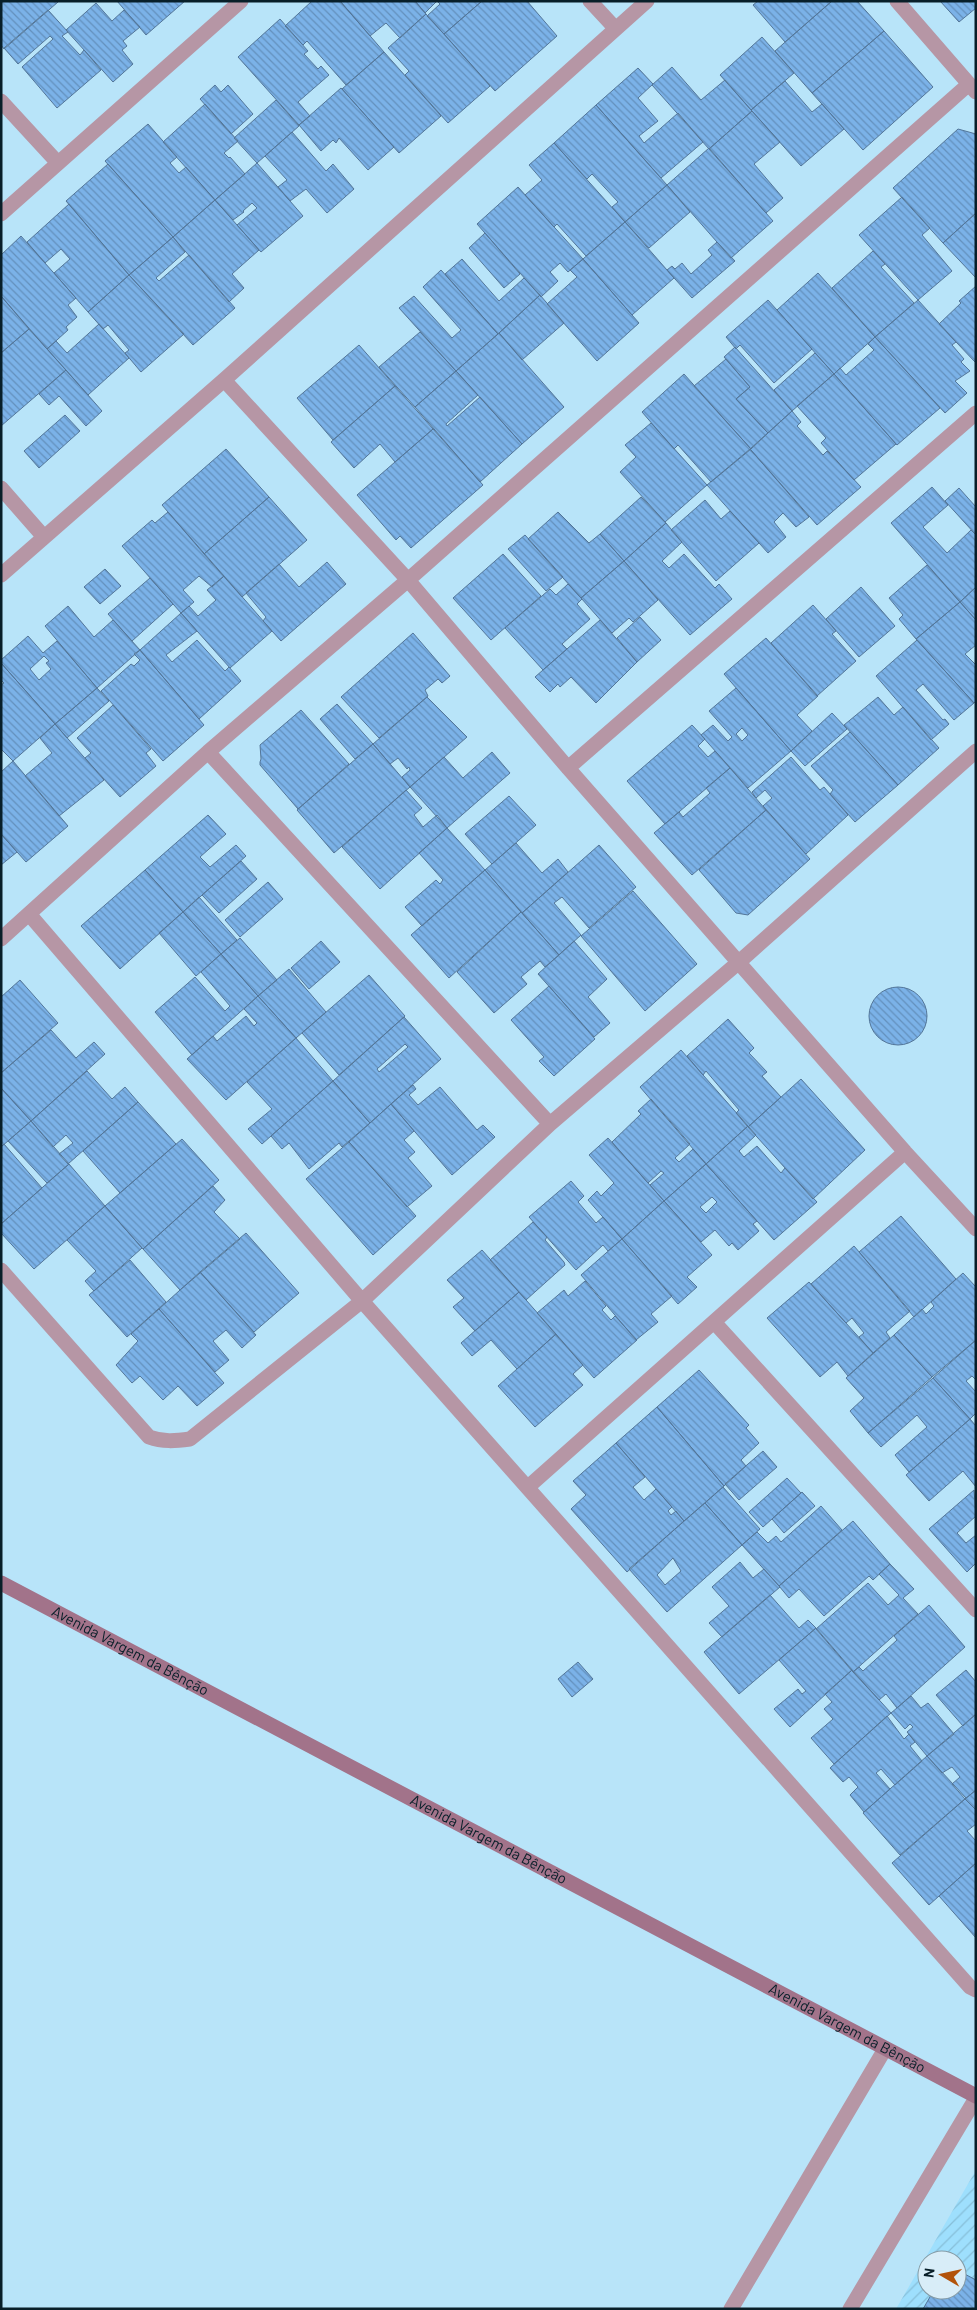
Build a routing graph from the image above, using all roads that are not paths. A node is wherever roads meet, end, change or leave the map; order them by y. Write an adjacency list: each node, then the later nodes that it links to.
1 (241, 1): 8 (street)
2 (590, 1): 5 (street)
3 (647, 1): 5 (street)
4 (896, 1): 6 (street)
5 (615, 28): 10 (street)
6 (972, 88): 15 (street)
7 (1, 100): 8 (street)
8 (58, 164): 9 (street)
9 (1, 214)
10 (224, 380): 13 (street); 15 (street)
11 (976, 413): 18 (street)
12 (1, 488): 13 (street)
13 (44, 537): 14 (street)
14 (1, 575)
15 (408, 580): 17 (street); 18 (street)
16 (976, 751): 21 (street)
17 (208, 752): 19 (street); 22 (street)
18 (568, 768): 21 (street)
19 (29, 914): 20 (street); 26 (street)
20 (1, 939)
21 (739, 962): 22 (street); 23 (street)
22 (550, 1124): 26 (street)
23 (905, 1152): 24 (street); 27 (street)
24 (976, 1229)
25 (1, 1270): 26 (street)
26 (362, 1301): 28 (street)
27 (714, 1322): 28 (street); 30 (street)
28 (528, 1487): 31 (street)
29 (1, 1583): 32 (street, Avenida Vargem da Bênção)
30 (976, 1610)
31 (976, 1990)
32 (886, 2049): 33 (street, Avenida Vargem da Bênção); 34 (street)
33 (976, 2097): 35 (street)
34 (731, 2309)
35 (850, 2309)

